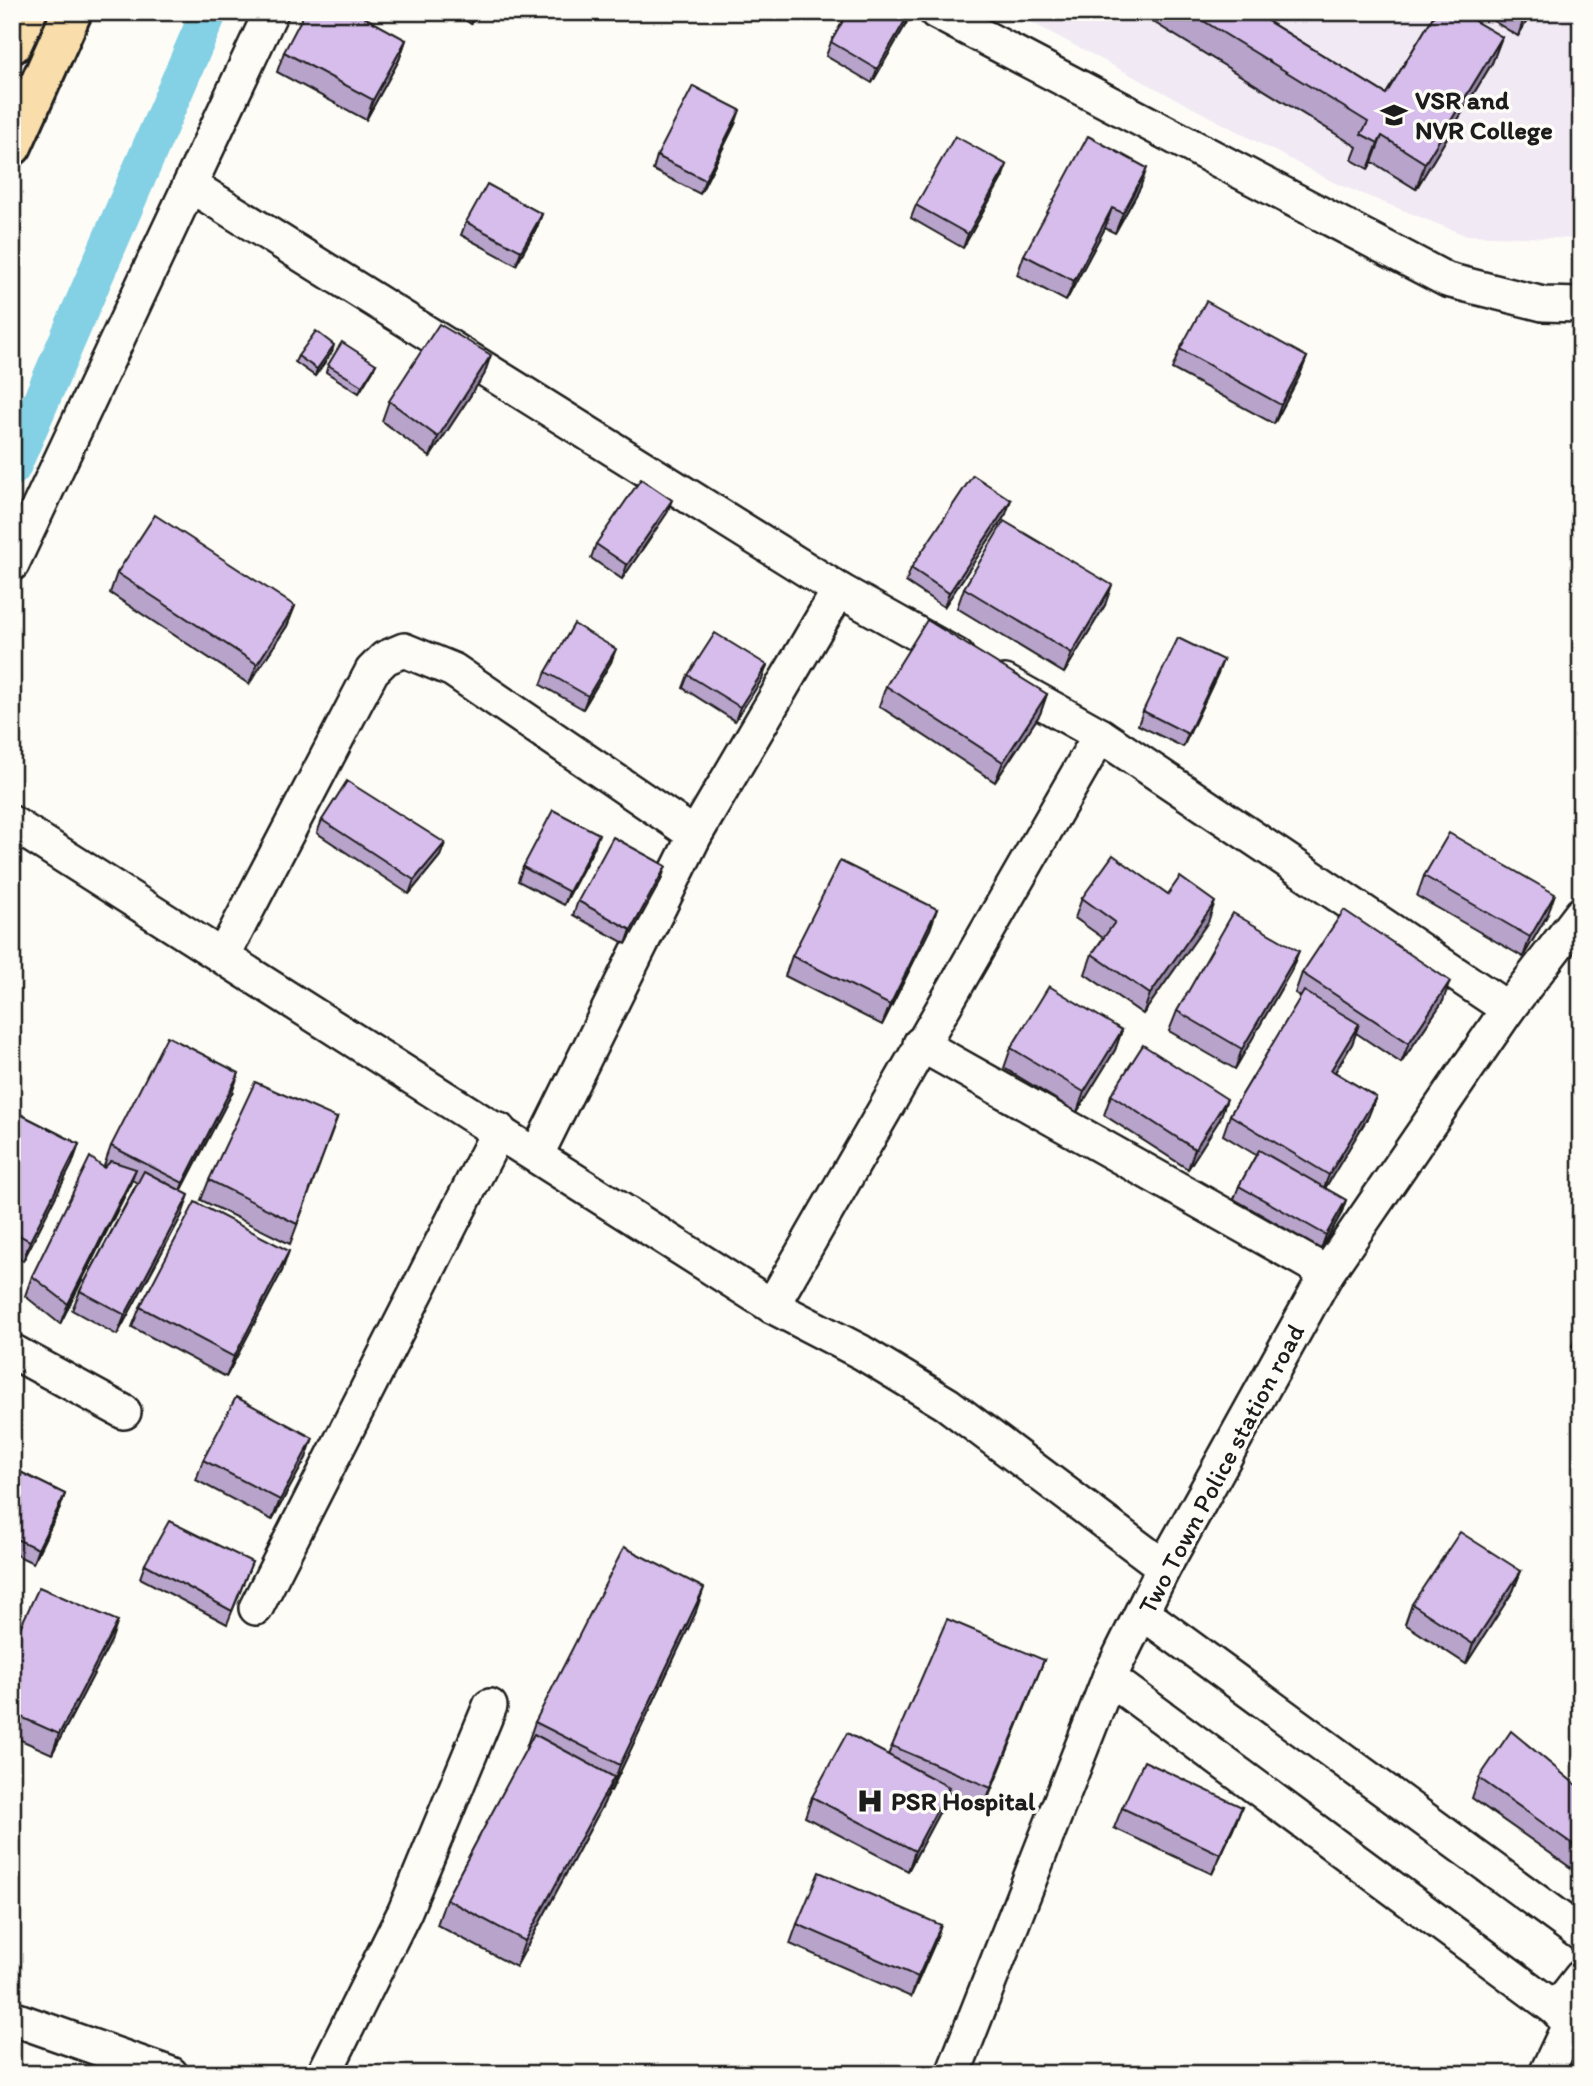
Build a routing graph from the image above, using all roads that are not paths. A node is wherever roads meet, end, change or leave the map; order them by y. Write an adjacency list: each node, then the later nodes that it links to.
1 (27, 12): 5 (main road)
2 (72, 12): 6 (main road)
3 (271, 12): 7 (street)
4 (936, 12): 8 (street)
5 (12, 44)
6 (12, 146)
7 (190, 185): 9 (street); 10 (street)
8 (1581, 305)
9 (12, 564)
10 (839, 590): 11 (street); 13 (street)
11 (1100, 735): 16 (street); 17 (street)
12 (12, 823): 15 (street)
13 (695, 835): 15 (street); 19 (street)
14 (1581, 914): 16 (street, Two Town Police station road)
15 (223, 956): 18 (street)
16 (1508, 1009): 20 (street, Two Town Police station road)
17 (920, 1044): 20 (street); 21 (street)
18 (499, 1130): 19 (street); 25 (street)
19 (537, 1154): 21 (street)
20 (1327, 1273): 24 (street, Two Town Police station road)
21 (772, 1306): 24 (street)
22 (12, 1351): 23 (street)
23 (124, 1412)
24 (1164, 1567): 26 (street, Two Town Police station road)
25 (256, 1608)
26 (1143, 1613): 27 (street, Two Town Police station road); 29 (street)
27 (1109, 1678): 30 (street); 34 (street, Two Town Police station road)
28 (490, 1706): 33 (street)
29 (1581, 1934)
30 (1570, 2008): 35 (street)
31 (12, 2018): 32 (street)
32 (171, 2074)
33 (324, 2074)
34 (953, 2074)
35 (1546, 2074)

